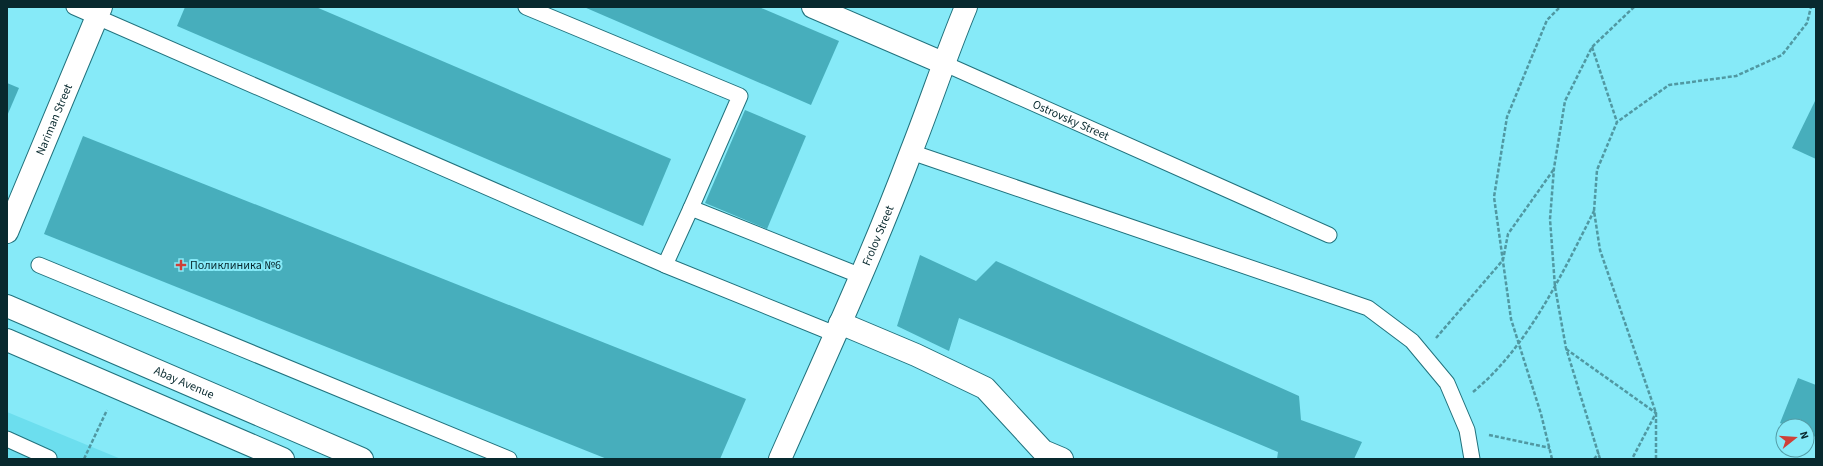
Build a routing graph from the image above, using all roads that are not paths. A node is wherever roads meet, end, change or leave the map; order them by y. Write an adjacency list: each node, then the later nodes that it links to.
1 (74, 7): 5 (lane)
2 (526, 7): 8 (lane)
3 (813, 7): 6 (street, Ostrovsky Street)
4 (966, 7): 6 (street, Frolov Street)
5 (99, 12): 9 (street, Nariman Street); 11 (lane)
6 (943, 63): 7 (street, Frolov Street); 10 (lane, Ostrovsky Street)
7 (911, 152): 13 (street, Frolov Street); 24 (lane)
8 (691, 208): 11 (lane); 13 (lane)
9 (7, 232)
10 (1328, 235)
11 (665, 265): 15 (lane)
12 (39, 266): 21 (lane)
13 (861, 276): 15 (street, Frolov Street)
14 (7, 306): 20 (street, Abay Avenue)
15 (838, 328): 22 (street, Frolov Street); 23 (street)
16 (7, 340): 19 (street)
17 (7, 439): 18 (lane)
18 (49, 458)
19 (283, 459)
20 (362, 459)
21 (509, 459)
22 (780, 459)
23 (1062, 459)
24 (1472, 459)

